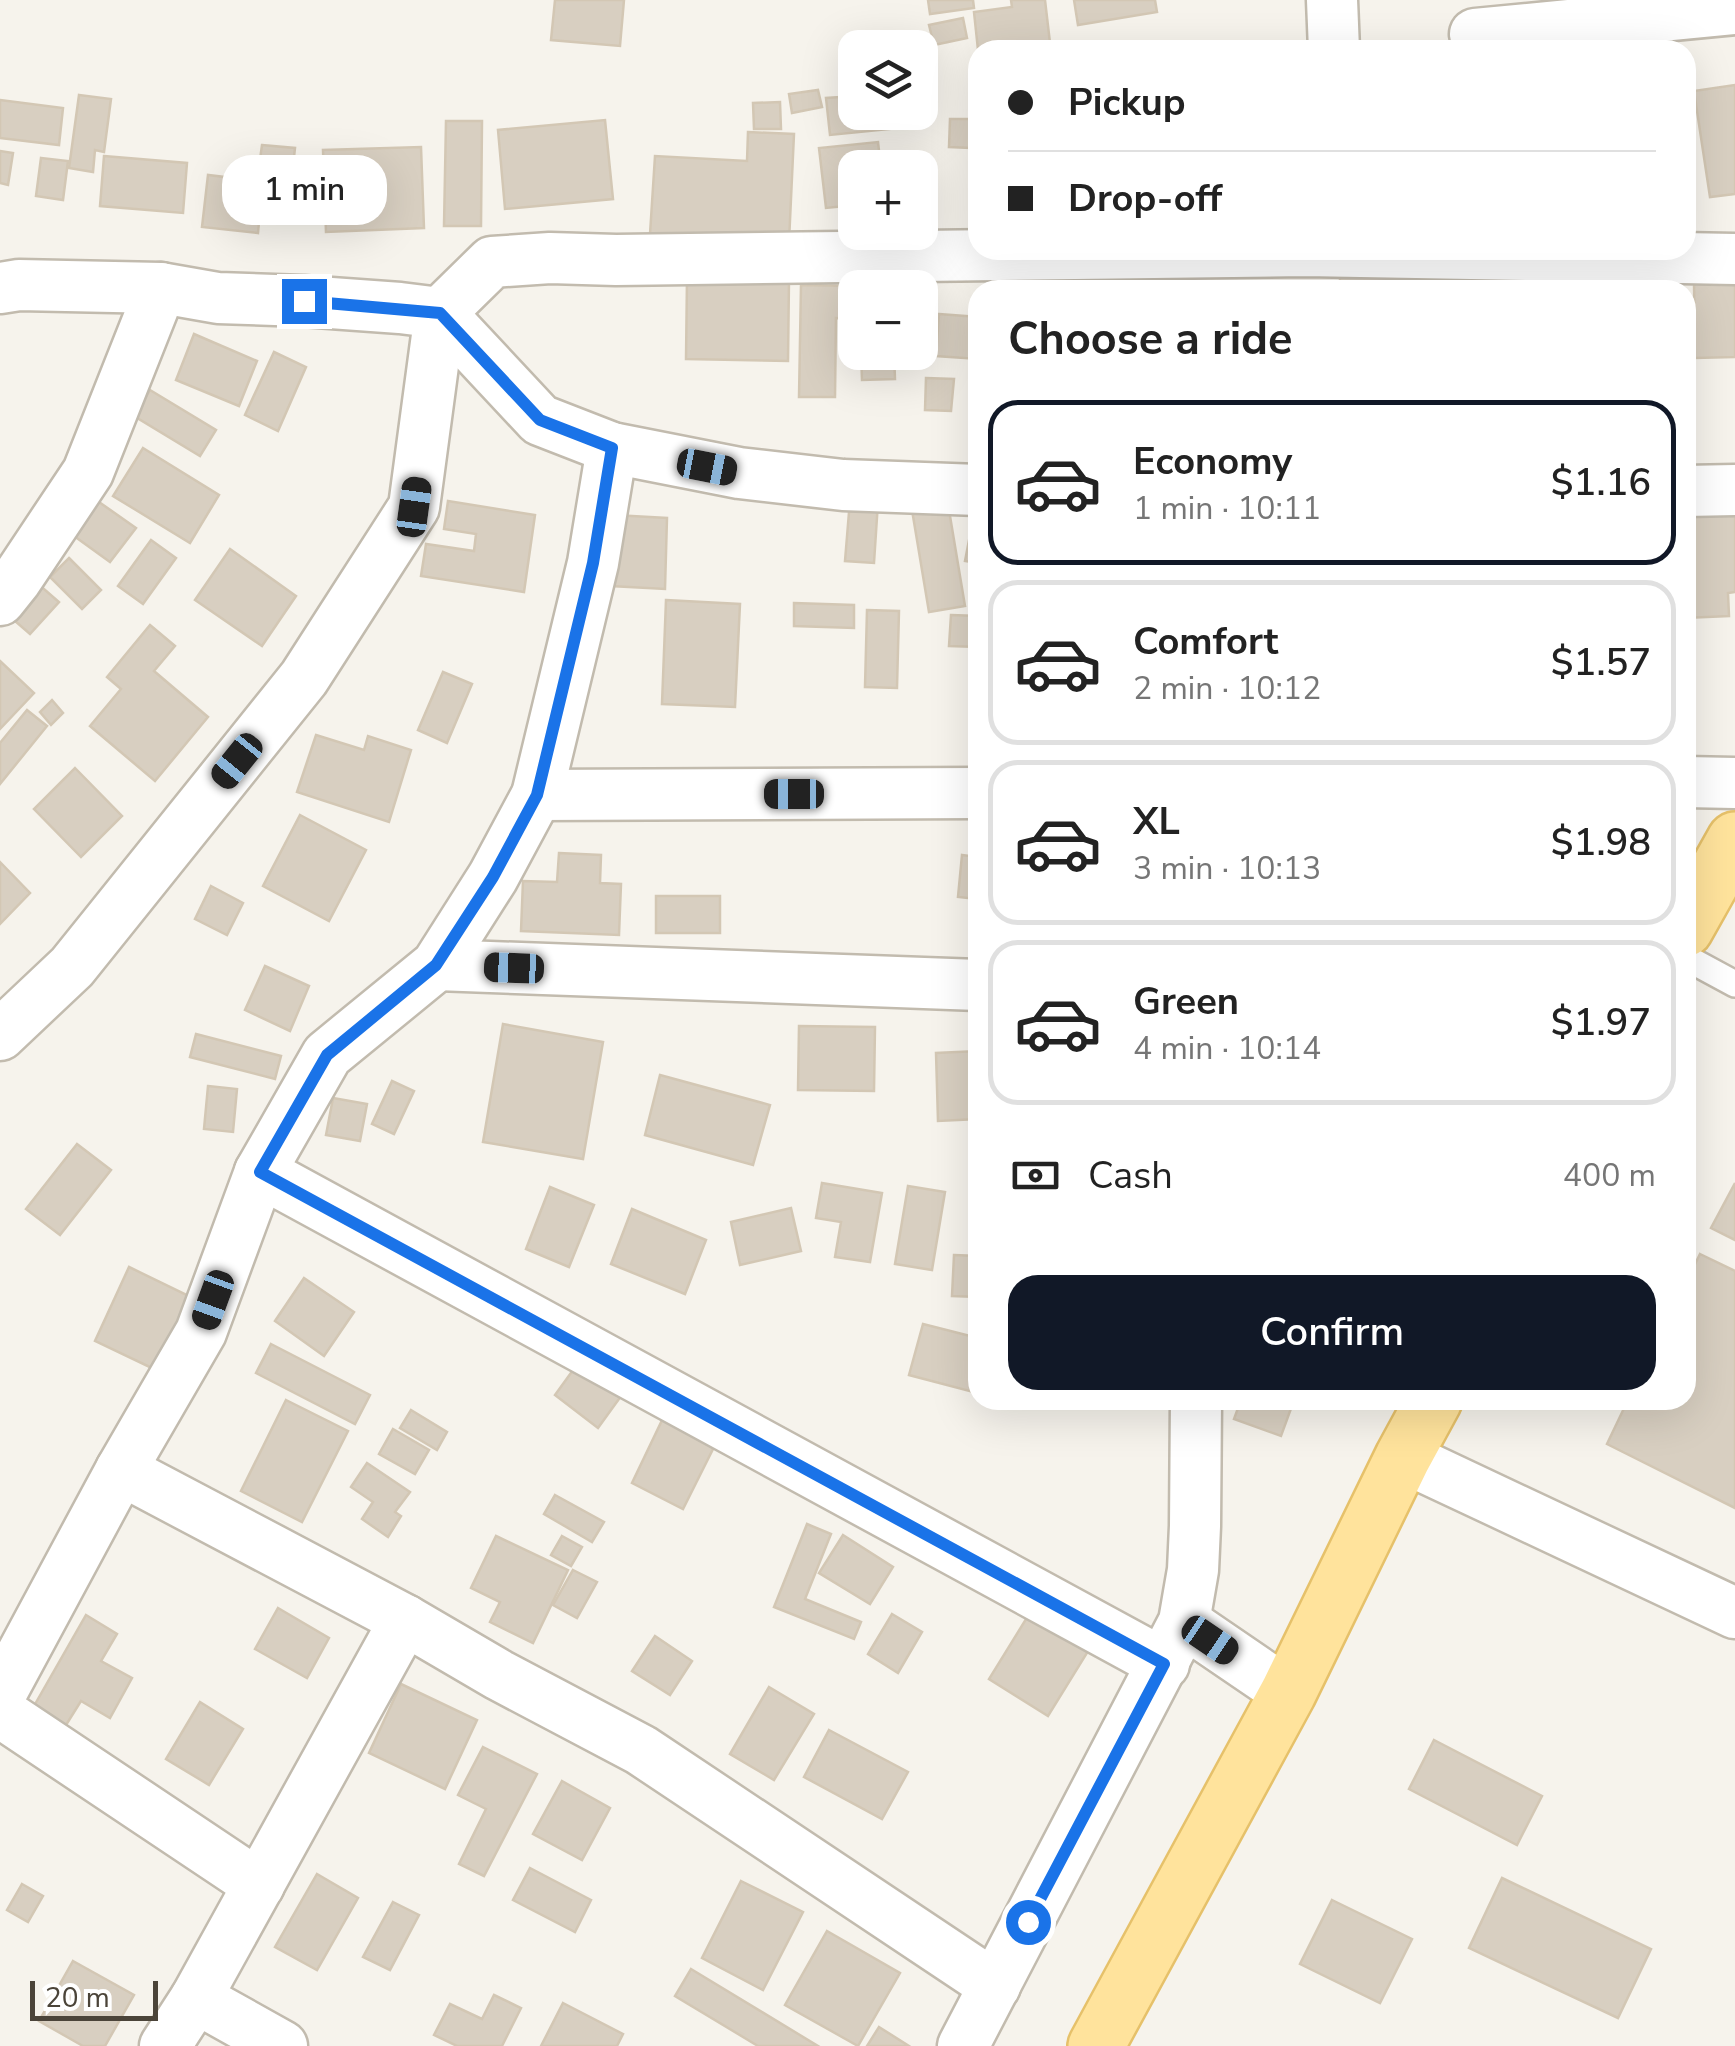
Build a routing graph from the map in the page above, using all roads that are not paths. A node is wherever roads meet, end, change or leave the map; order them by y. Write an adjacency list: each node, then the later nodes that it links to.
1 (1332, 0): 4 (street)
2 (1735, 9): 3 (street)
3 (1476, 34)
4 (1334, 40)
5 (968, 255): 11 (street)
6 (1735, 259): 8 (street)
7 (1376, 260): 8 (street)
8 (1477, 273)
9 (0, 288): 10 (street)
10 (162, 288): 11 (street); 16 (street)
11 (440, 313): 12 (street); 27 (street)
12 (612, 448): 13 (street); 20 (street)
13 (968, 490)
14 (1696, 490): 15 (street)
15 (1735, 490)
16 (0, 600)
17 (1696, 782): 18 (street)
18 (1735, 783)
19 (968, 793): 20 (street)
20 (537, 795): 24 (street)
21 (1735, 840): 22 (main road)
22 (1696, 910)
23 (1696, 963): 26 (lane)
24 (436, 965): 25 (street); 28 (street)
25 (968, 984)
26 (1735, 984)
27 (0, 1036)
28 (260, 1172): 32 (street); 35 (street)
29 (1196, 1410): 35 (street)
30 (1429, 1410): 31 (main road)
31 (1403, 1457): 33 (street); 36 (main road)
32 (121, 1470): 34 (street); 37 (street)
33 (1735, 1613)
34 (405, 1620): 39 (street); 40 (street)
35 (1174, 1643): 36 (street); 40 (street)
36 (1288, 1693): 45 (main road)
37 (0, 1695)
38 (0, 1712): 39 (street)
39 (259, 1886): 41 (street)
40 (994, 1986): 44 (street)
41 (196, 1998): 42 (street); 43 (street)
42 (165, 2046)
43 (282, 2046)
44 (963, 2046)
45 (1096, 2046)

